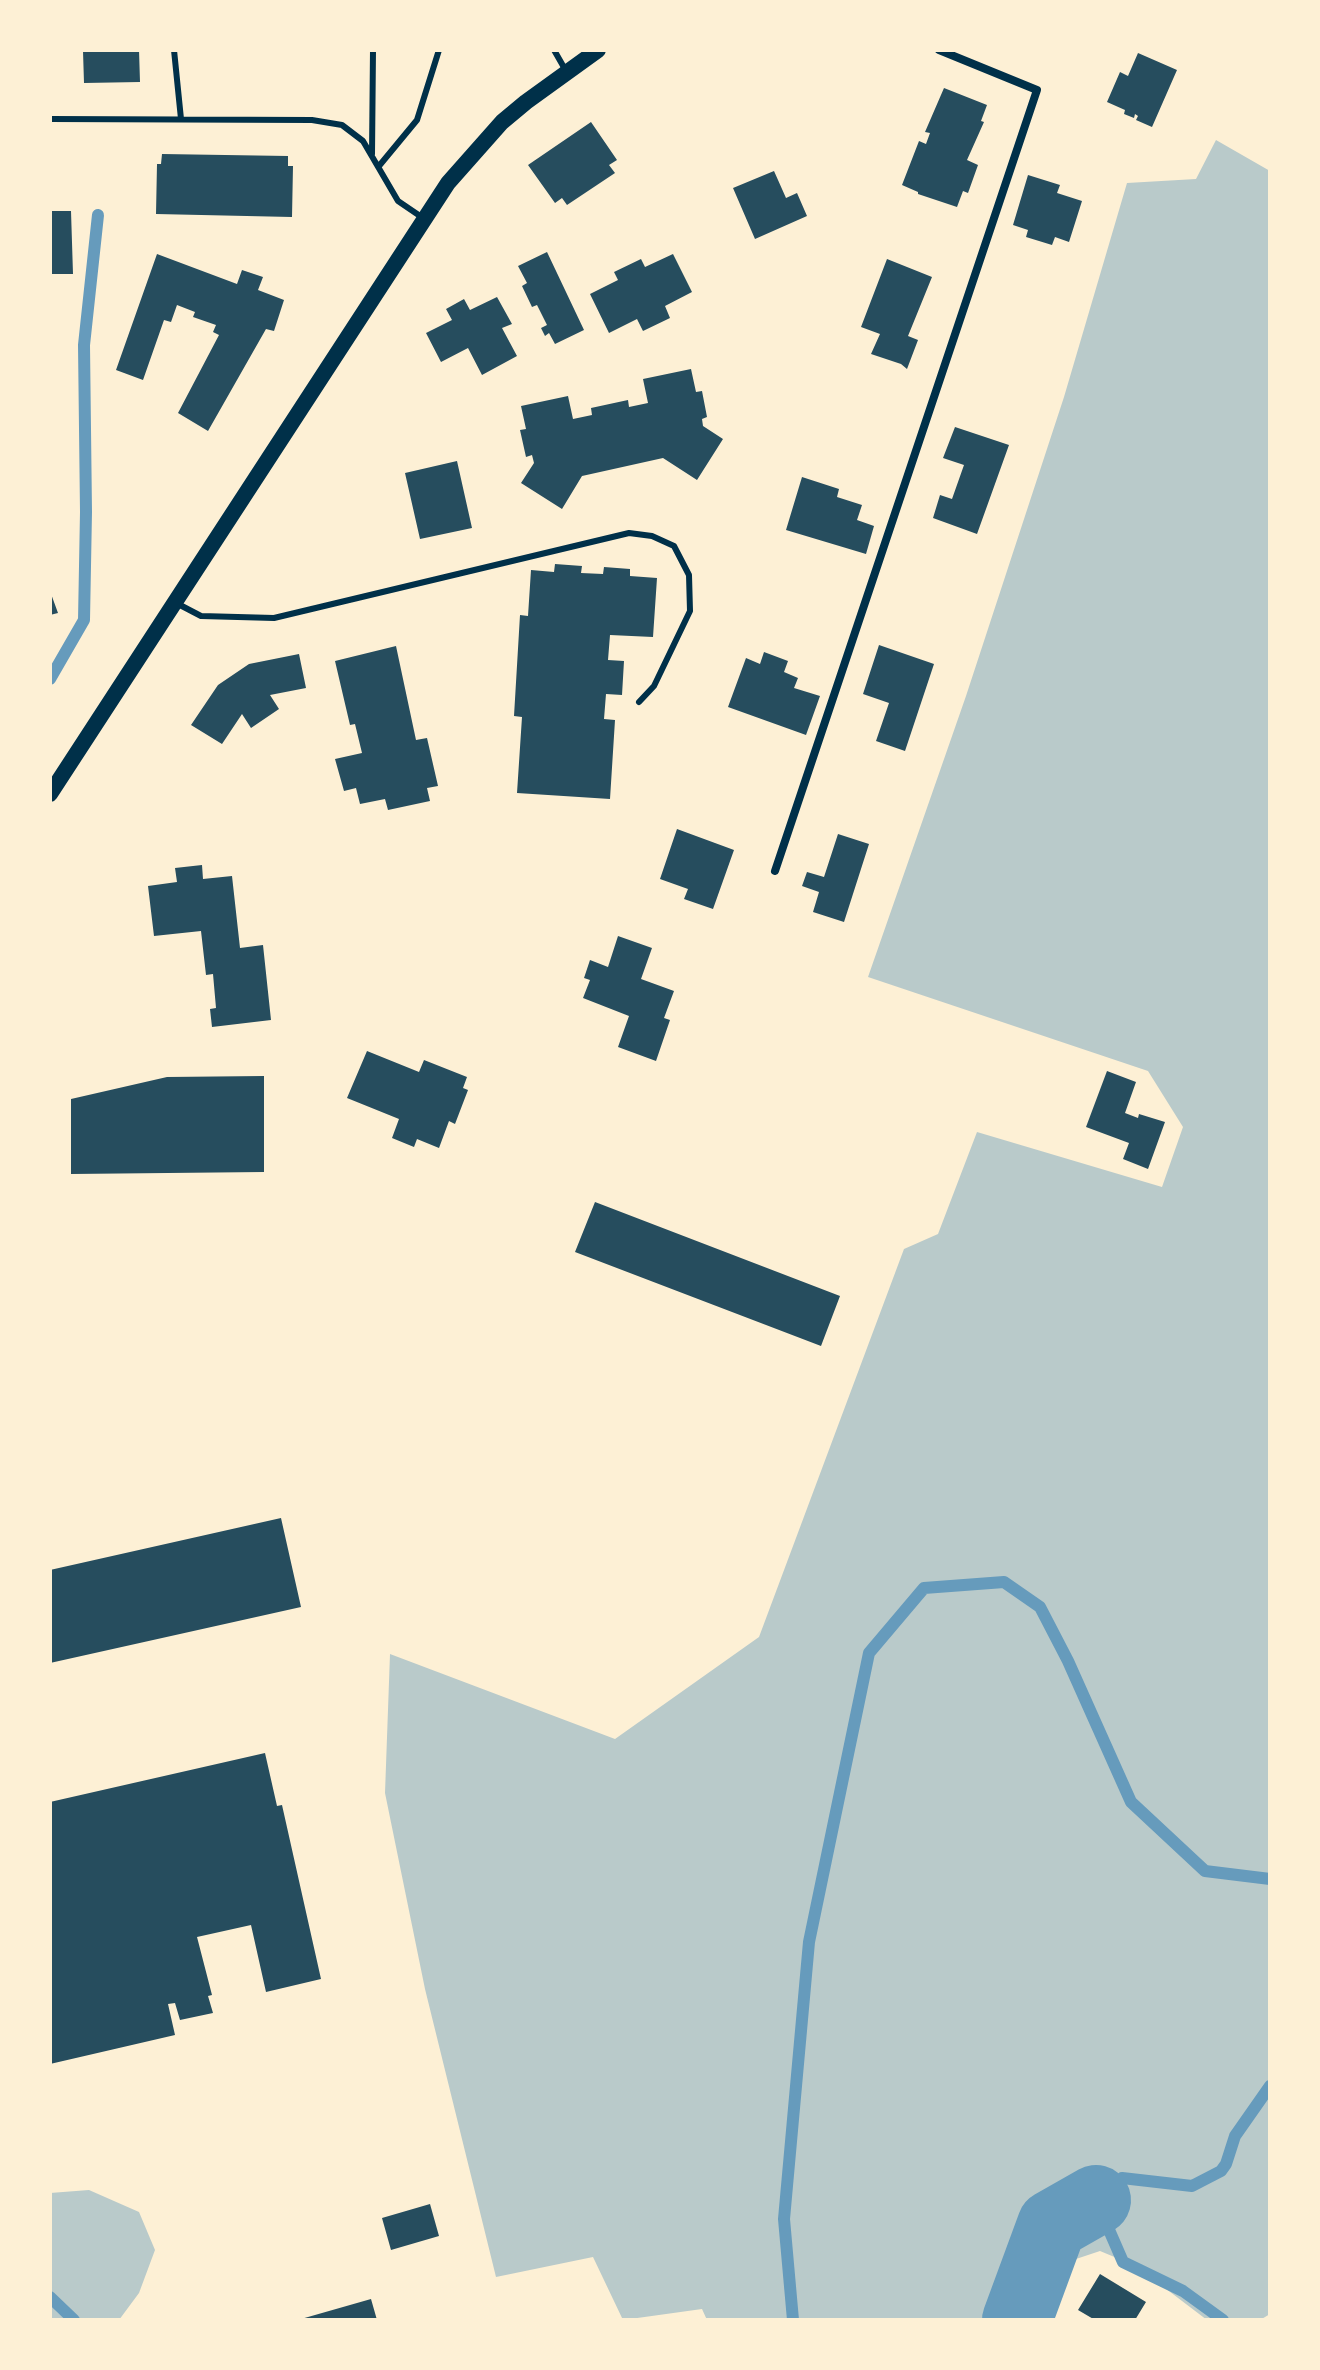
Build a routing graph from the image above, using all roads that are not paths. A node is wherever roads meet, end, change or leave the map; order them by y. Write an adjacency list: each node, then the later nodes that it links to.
1 (174, 50): 9 (lane)
2 (373, 50): 10 (lane)
3 (439, 50): 11 (lane)
4 (554, 50): 7 (lane)
5 (598, 50): 7 (main road)
6 (939, 50): 16 (street)
7 (566, 72): 12 (main road)
8 (50, 119): 9 (lane)
9 (181, 119): 10 (lane)
10 (372, 154): 11 (lane)
11 (379, 166): 12 (lane)
12 (423, 218): 13 (main road)
13 (175, 603): 14 (lane); 15 (main road)
14 (639, 702)
15 (50, 794)
16 (775, 871)

